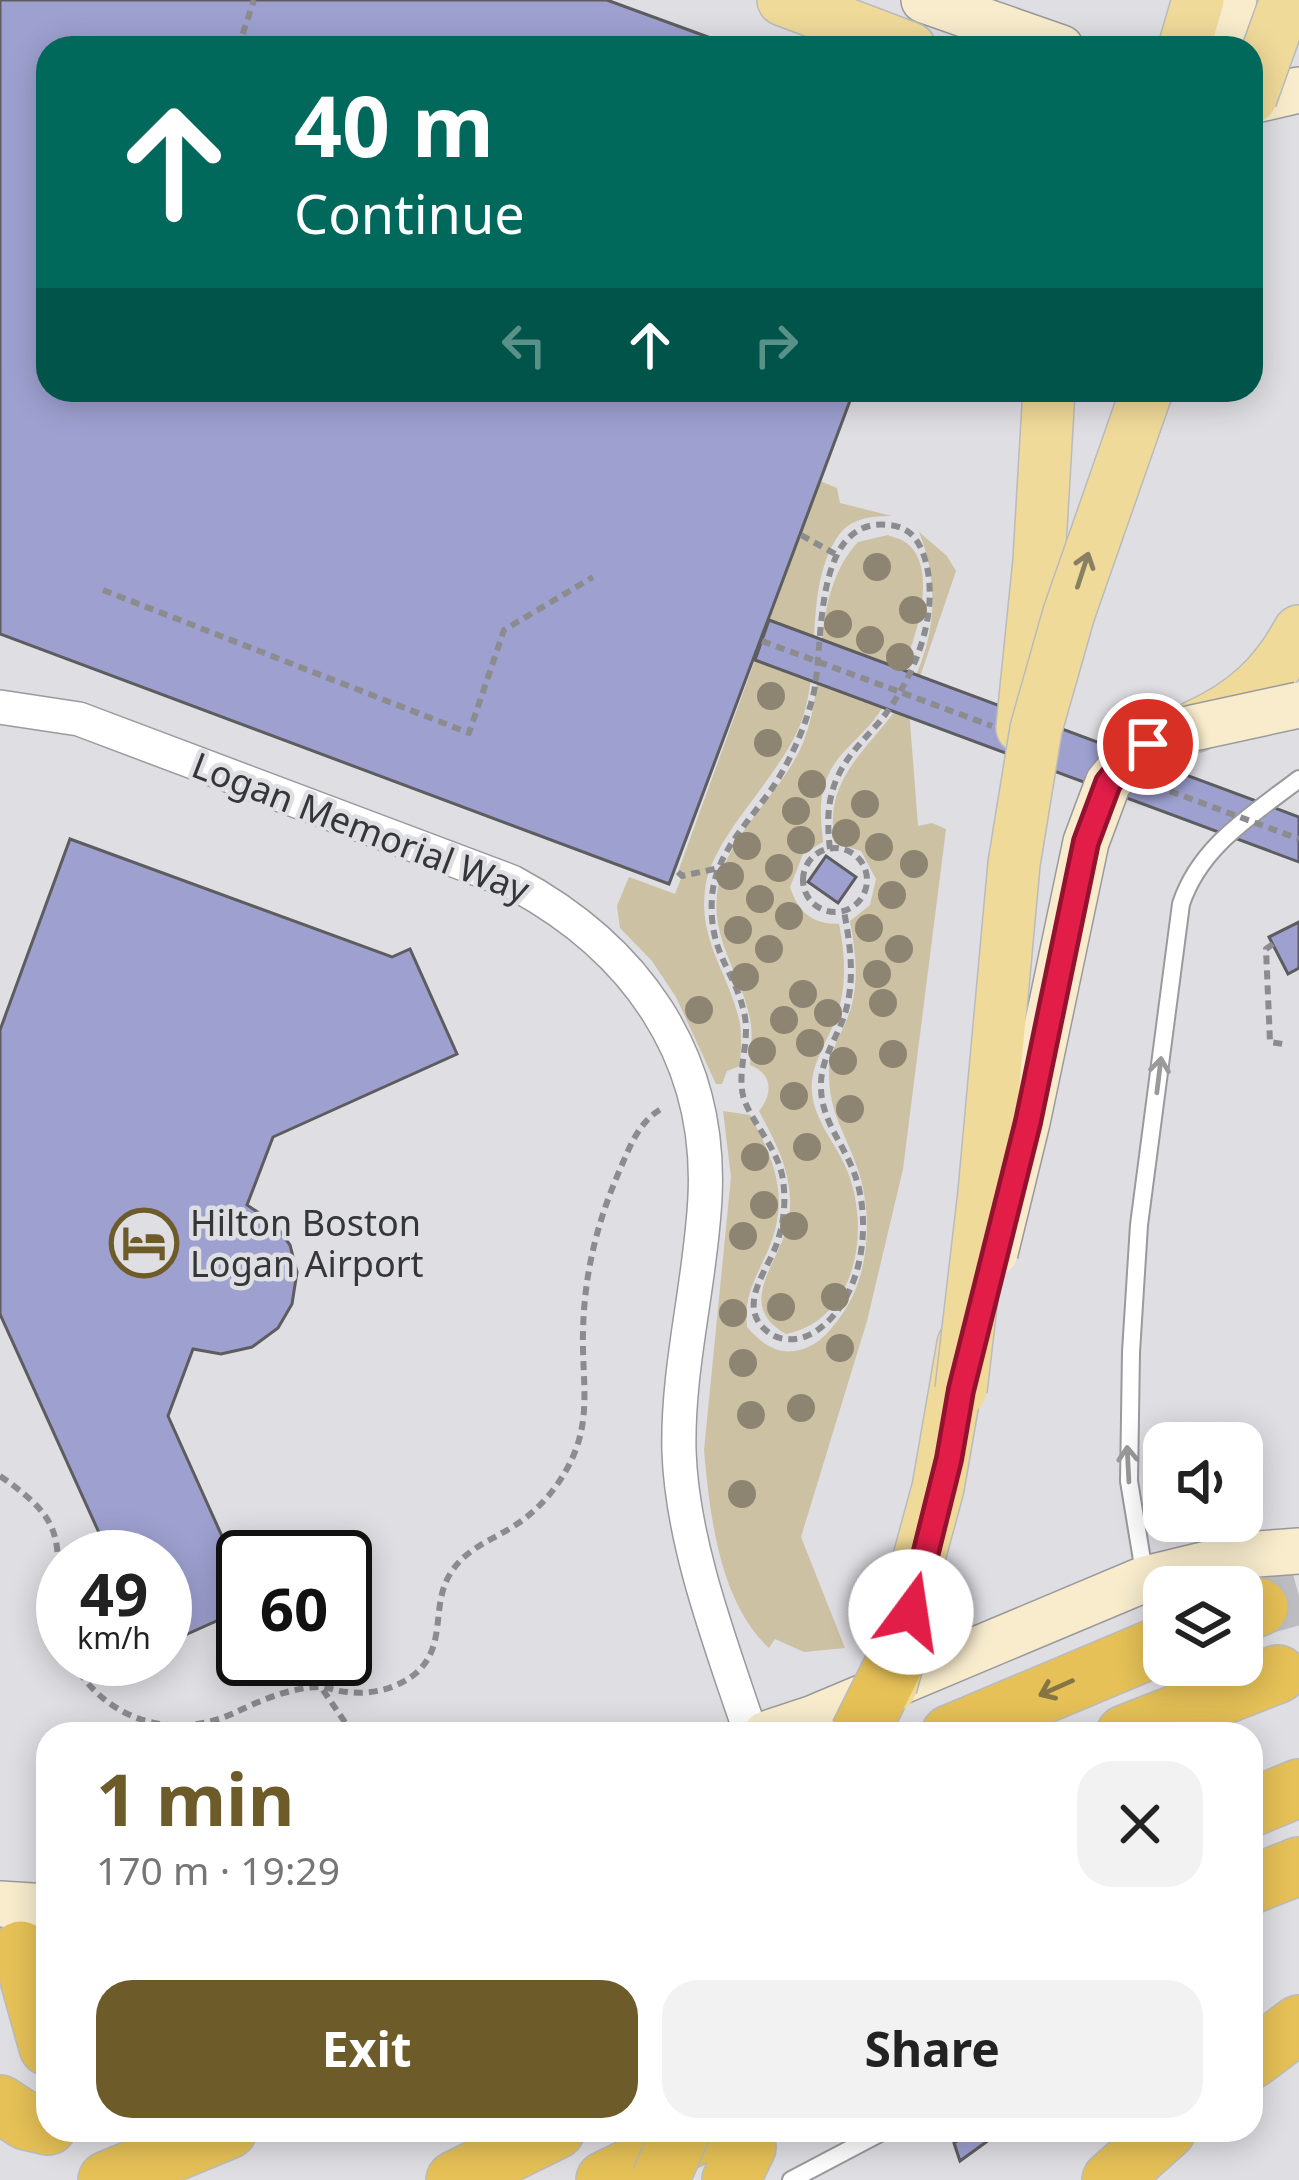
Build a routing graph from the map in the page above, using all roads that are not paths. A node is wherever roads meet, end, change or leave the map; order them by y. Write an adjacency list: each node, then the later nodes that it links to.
1 (783, 0): 7 (main road)
2 (924, 0): 8 (main road)
3 (1234, 0): 6 (main road)
4 (1286, 0): 10 (main road, bridge)
5 (1299, 31): 9 (main road)
6 (1196, 35)
7 (878, 36)
8 (1027, 36)
9 (1263, 47)
10 (1263, 65)
11 (1299, 90): 12 (main road)
12 (1263, 97)
13 (1048, 402): 16 (main road)
14 (1072, 402): 16 (main road)
15 (1143, 402): 22 (main road, one-way to 15, bridge)
16 (1039, 561): 22 (main road)
17 (1299, 631): 20 (main road)
18 (1299, 703): 20 (main road); 22 (main road, bridge)
19 (0, 707): 30 (street, Logan Memorial Way)
20 (1194, 726): 22 (main road)
21 (1299, 779): 25 (lane, one-way to 21)
22 (957, 1401): 27 (main road, bridge)
23 (1299, 1551): 24 (main road)
24 (1199, 1566)
25 (1143, 1567)
26 (1143, 1580): 31 (main road)
27 (903, 1632): 32 (highway, bridge); 33 (main road, bridge)
28 (1143, 1653): 34 (highway, one-way to 34)
29 (1278, 1674): 35 (highway)
30 (747, 1722)
31 (802, 1722)
32 (864, 1722)
33 (881, 1722)
34 (979, 1722)
35 (1156, 1722)
36 (1299, 1789): 37 (highway)
37 (1263, 1803)
38 (1299, 1866): 39 (highway)
39 (1263, 1880)
40 (23, 1932): 41 (highway)
41 (36, 1992)
42 (1299, 2024): 43 (highway)
43 (1263, 2051)
44 (0, 2104): 45 (highway)
45 (36, 2123)
46 (199, 2142): 54 (highway)
47 (253, 2142): 55 (highway)
48 (532, 2142): 56 (highway)
49 (677, 2142): 58 (highway, bridge)
50 (825, 2142): 53 (lane)
51 (1154, 2142): 59 (highway)
52 (1181, 2142): 60 (highway)
53 (744, 2158): 57 (highway)
54 (107, 2180)
55 (183, 2180)
56 (455, 2180)
57 (605, 2180)
58 (660, 2180)
59 (1112, 2180)
60 (1152, 2180)

